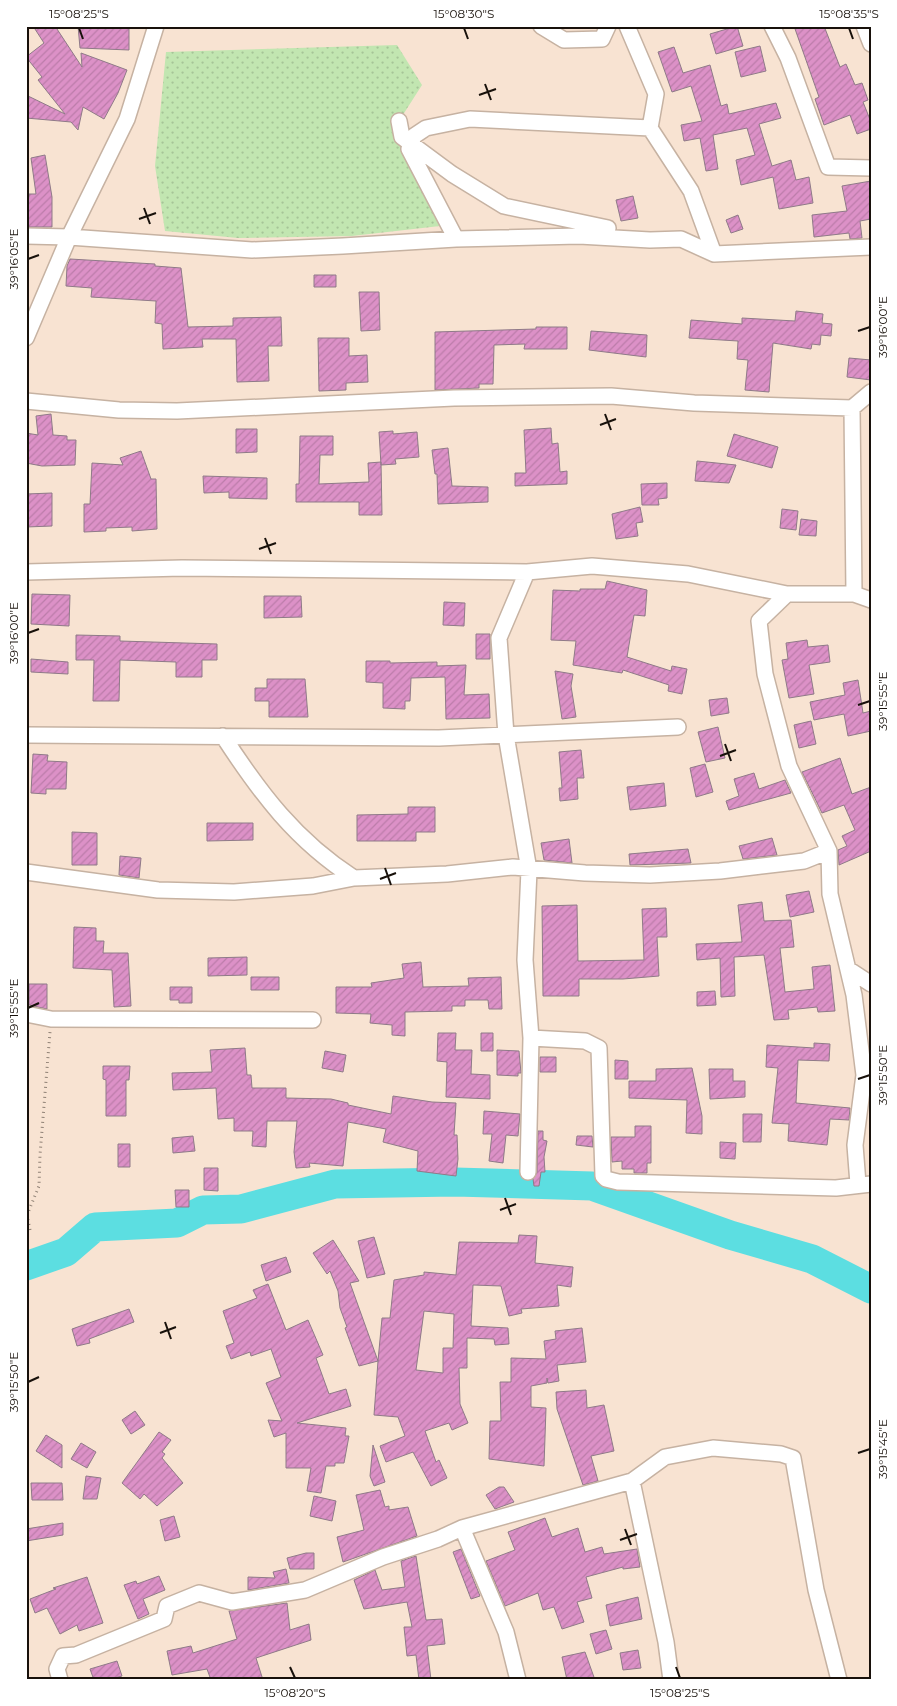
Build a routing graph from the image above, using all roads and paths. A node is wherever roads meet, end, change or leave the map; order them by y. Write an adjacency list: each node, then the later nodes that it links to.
1 (156, 26): 12 (street)
2 (541, 26): 3 (street)
3 (608, 26)
4 (627, 26): 9 (street)
5 (772, 26): 10 (street)
6 (864, 26): 7 (street)
7 (871, 44)
8 (399, 121): 14 (street)
9 (650, 128): 13 (street); 16 (street)
10 (871, 168)
11 (26, 236): 12 (street)
12 (69, 237): 13 (street); 17 (street)
13 (456, 239): 14 (street)
14 (681, 239): 16 (street)
15 (871, 247): 16 (street)
16 (714, 254)
17 (26, 338)
18 (871, 392): 20 (street)
19 (26, 400): 20 (street)
20 (852, 408): 24 (street)
21 (26, 572): 22 (street)
22 (527, 572): 23 (street); 28 (street)
23 (788, 594): 24 (street); 30 (street)
24 (854, 594): 25 (street)
25 (871, 600)
26 (678, 727): 28 (street)
27 (26, 735): 29 (street)
28 (506, 735): 29 (street); 31 (street)
29 (223, 736): 33 (street)
30 (829, 850): 31 (street); 34 (street)
31 (529, 870): 33 (street); 39 (street)
32 (26, 872): 33 (street)
33 (354, 878)
34 (848, 969): 35 (street); 41 (street)
35 (871, 984)
36 (26, 1014): 37 (street)
37 (51, 1019): 38 (street); 42 (path)
38 (313, 1020)
39 (531, 1038): 40 (street); 41 (street)
40 (528, 1172)
41 (864, 1184)
42 (30, 1230)
43 (632, 1481): 44 (street); 47 (street); 48 (street)
44 (462, 1528): 45 (street); 46 (street)
45 (60, 1680)
46 (518, 1680)
47 (671, 1680)
48 (839, 1680)

